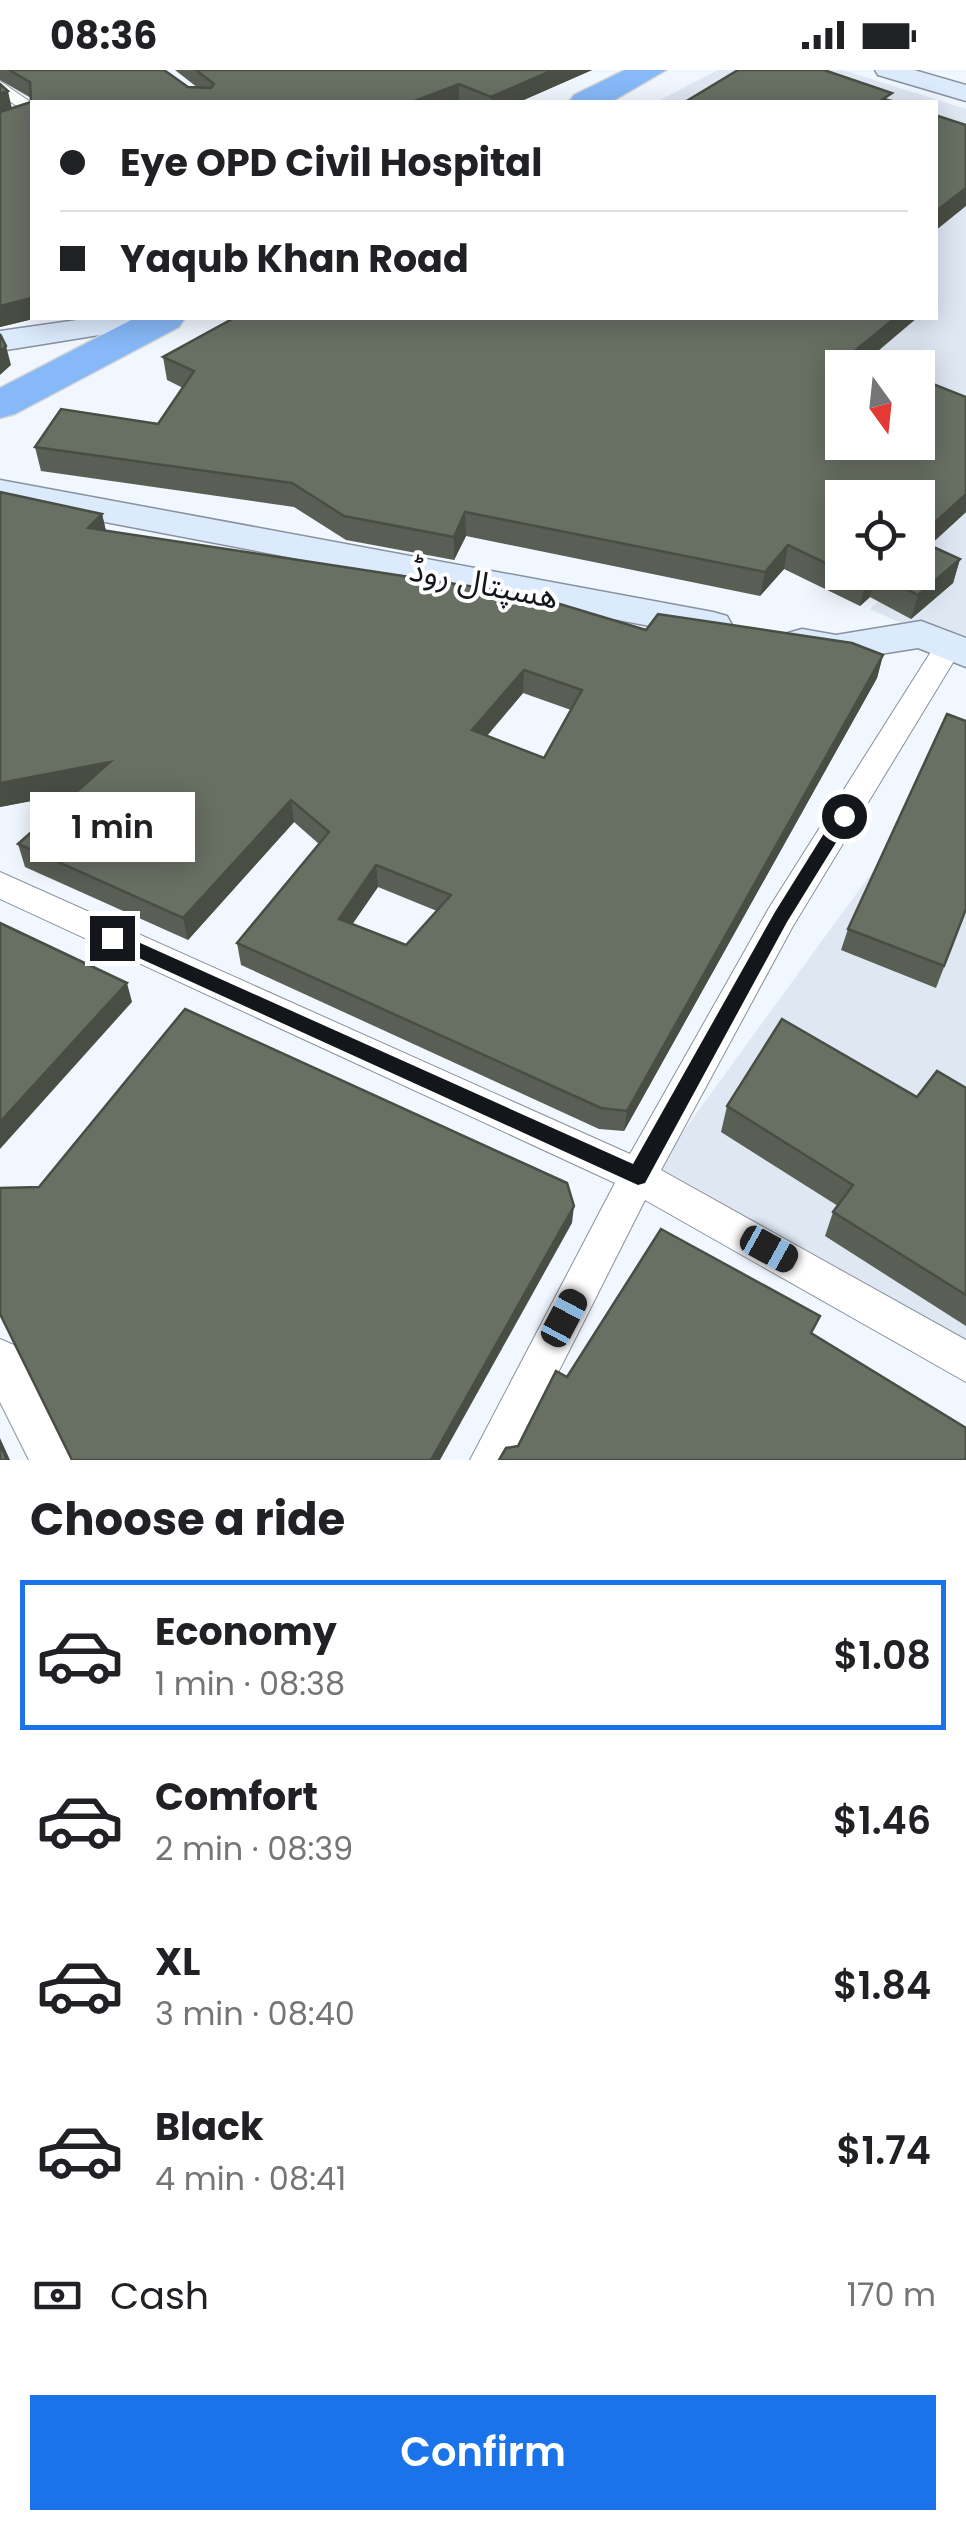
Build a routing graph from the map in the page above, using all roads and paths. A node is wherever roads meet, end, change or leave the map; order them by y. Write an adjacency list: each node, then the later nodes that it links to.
1 (886, 70): 4 (street)
2 (645, 71): 5 (highway)
3 (0, 86): 6 (street)
4 (966, 93)
5 (590, 100)
6 (27, 114)
7 (137, 320): 9 (street)
8 (161, 320): 10 (highway)
9 (0, 341)
10 (0, 404)
11 (0, 491): 12 (street, ھسپتال روڈ)
12 (958, 650): 14 (street)
13 (2, 892): 14 (street)
14 (638, 1176): 16 (street); 18 (street)
15 (0, 1358): 17 (street)
16 (966, 1362)
17 (50, 1460)
18 (490, 1460)

